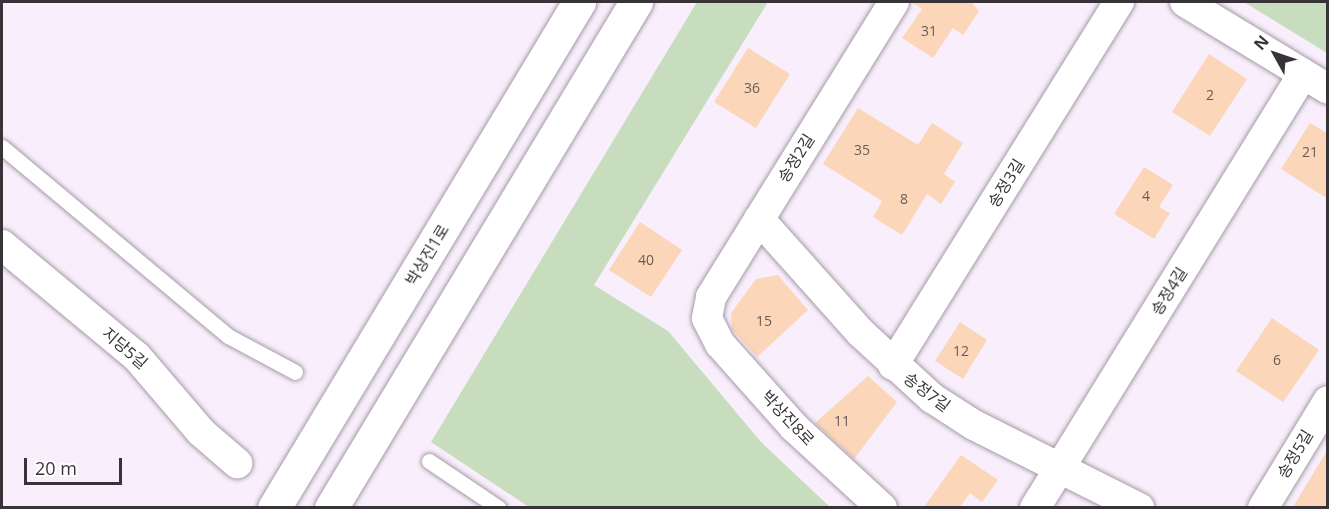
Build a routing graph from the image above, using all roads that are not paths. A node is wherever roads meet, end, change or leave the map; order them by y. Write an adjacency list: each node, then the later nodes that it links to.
1 (579, 2): 17 (street, 박상진1로)
2 (636, 2): 18 (street)
3 (894, 2): 8 (street, 송정2길)
4 (1119, 2): 11 (street, 송정3길)
5 (1185, 2): 6 (street)
6 (1315, 81): 16 (street, 송정4길)
7 (2, 147): 12 (lane)
8 (759, 219): 10 (street, 송정2길); 11 (street, 송정7길)
9 (2, 244): 15 (street, 지당5길)
10 (706, 318): 20 (street, 박상진8로)
11 (893, 365): 16 (street, 송정7길)
12 (294, 372)
13 (1328, 401): 23 (street, 송정5길)
14 (429, 461): 19 (lane)
15 (237, 463)
16 (1059, 468): 21 (street, 송정4길); 22 (street, 송정7길)
17 (274, 507)
18 (331, 507)
19 (500, 507)
20 (882, 507)
21 (1035, 507)
22 (1139, 507)
23 (1263, 507)

